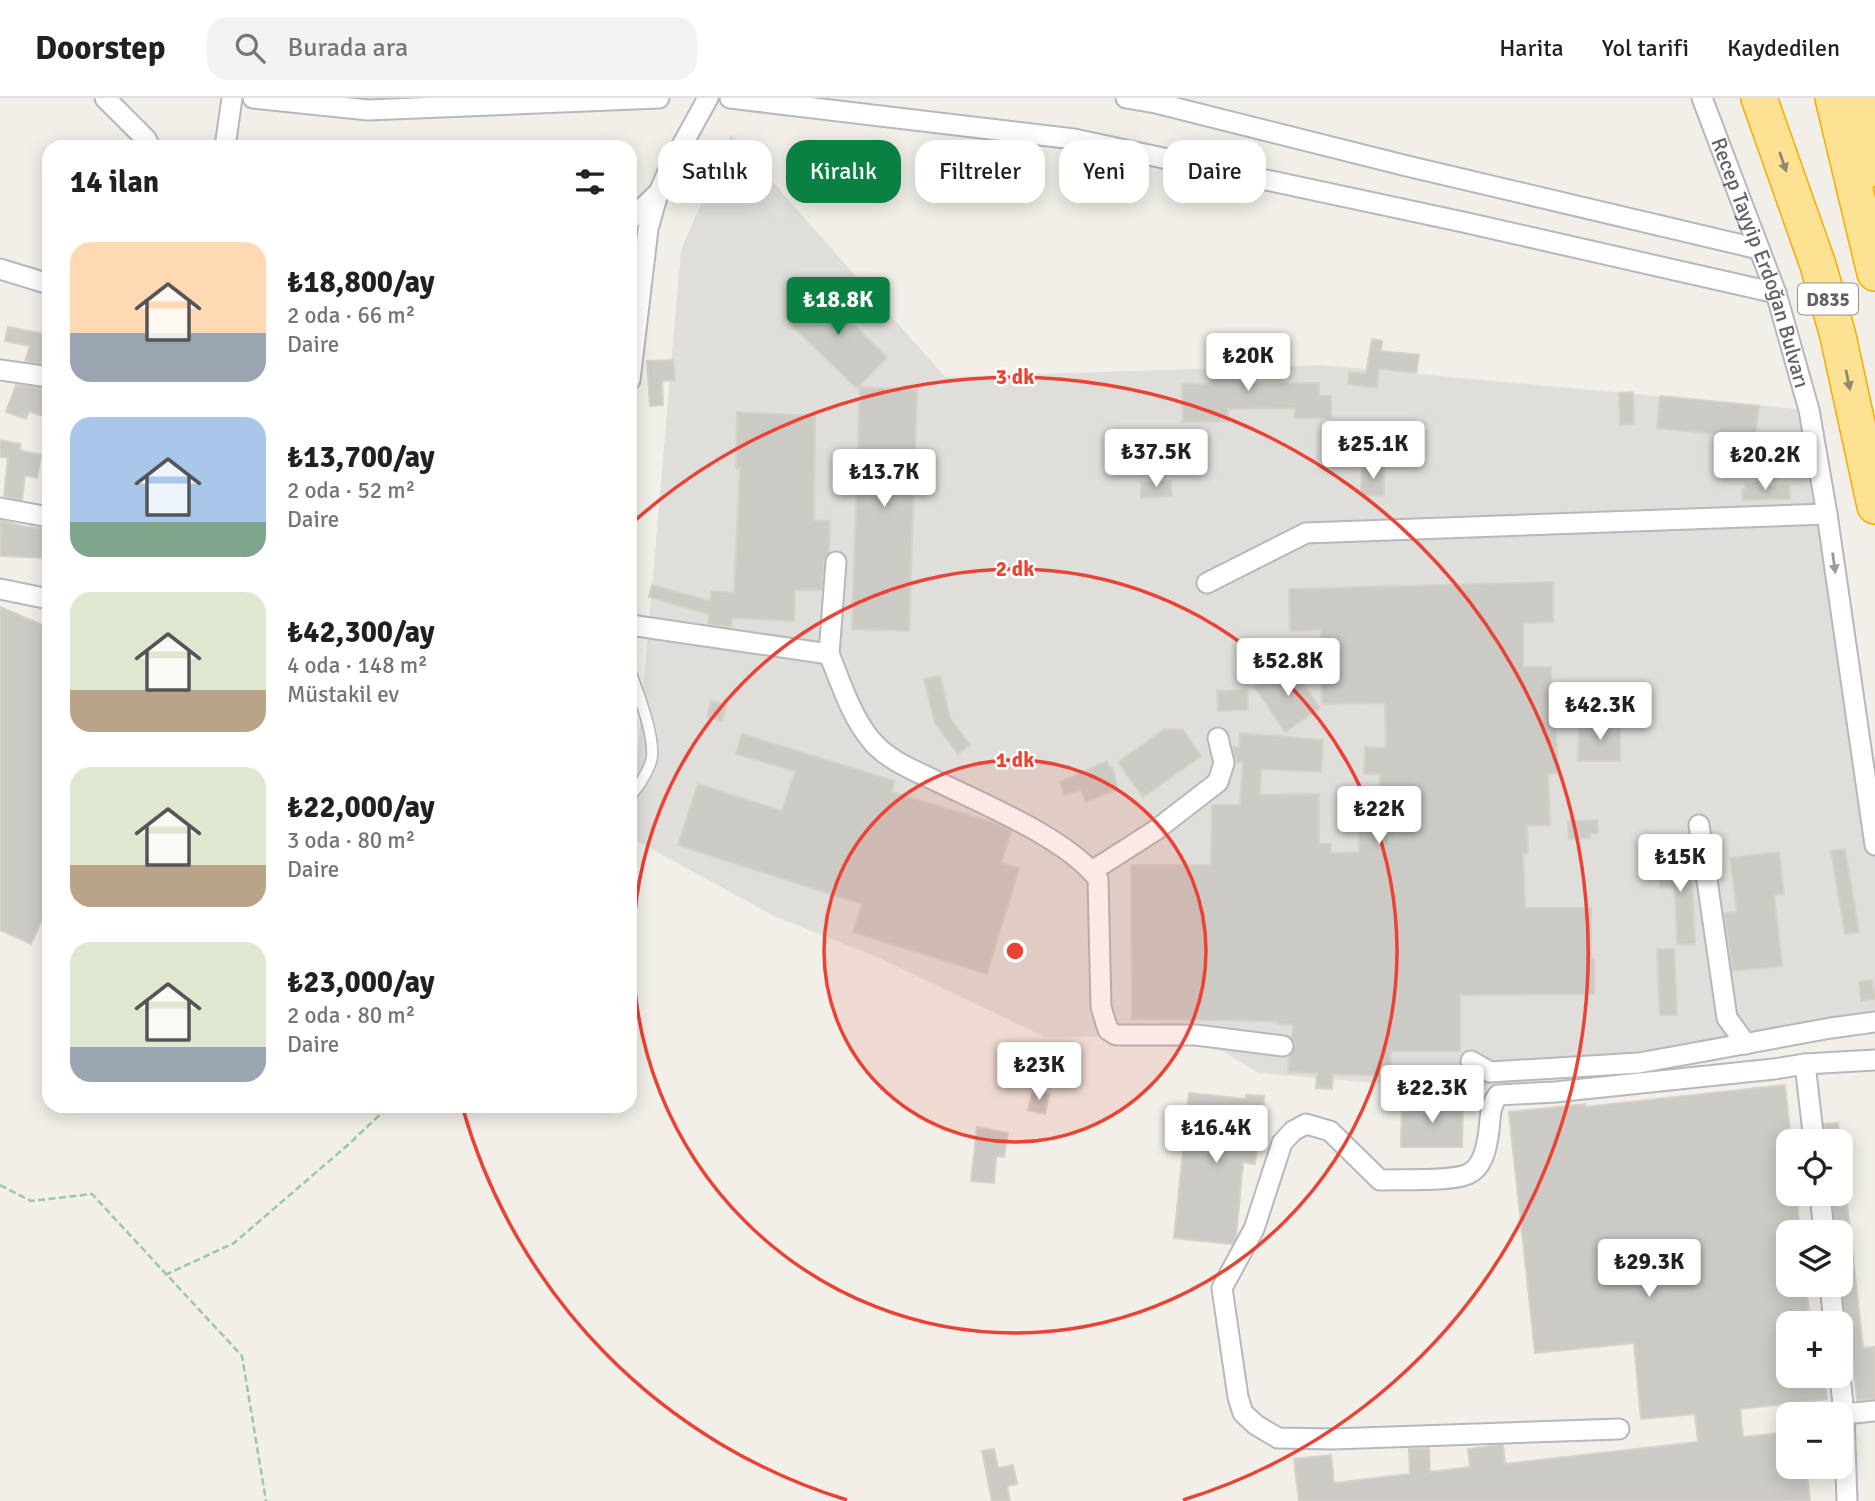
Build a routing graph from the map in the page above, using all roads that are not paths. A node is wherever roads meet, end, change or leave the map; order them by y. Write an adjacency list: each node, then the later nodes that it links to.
1 (105, 98): 12 (street)
2 (232, 98): 13 (street)
3 (253, 98): 4 (street)
4 (659, 98)
5 (708, 98): 14 (street)
6 (730, 98): 23 (street)
7 (1126, 98): 19 (street)
8 (1702, 98): 19 (street, Recep Tayyip Erdoğan Bulvarı)
9 (1759, 98): 27 (highway, D835, one-way to 27)
10 (1833, 98): 18 (highway, D835)
11 (1866, 98): 18 (highway)
12 (145, 140)
13 (226, 140)
14 (686, 140)
15 (658, 193): 17 (street)
16 (658, 195): 24 (street)
17 (637, 213)
18 (1863, 221): 21 (highway, D835)
19 (1759, 249): 23 (street, Recep Tayyip Erdoğan Bulvarı)
20 (0, 269): 22 (street)
21 (1875, 273)
22 (42, 282)
23 (1776, 293): 29 (street, Recep Tayyip Erdoğan Bulvarı)
24 (637, 321)
25 (0, 370): 26 (street)
26 (42, 376)
27 (1875, 506)
28 (0, 508): 30 (street)
29 (1827, 514): 32 (street); 41 (street, Recep Tayyip Erdoğan Bulvarı, one-way to 41)
30 (42, 516)
31 (836, 562): 36 (street)
32 (1207, 583)
33 (0, 589): 34 (street)
34 (42, 597)
35 (637, 626): 36 (street)
36 (829, 654): 42 (street)
37 (637, 690): 39 (lane)
38 (1219, 738): 42 (street)
39 (637, 788)
40 (1699, 825): 44 (street)
41 (1875, 845)
42 (1092, 871): 45 (street)
43 (1875, 1022): 44 (street)
44 (1746, 1044): 46 (street)
45 (1283, 1046)
46 (1471, 1060)
47 (1875, 1060): 48 (street)
48 (1805, 1064): 49 (street); 52 (street)
49 (1813, 1129)
50 (1875, 1411): 51 (street)
51 (1853, 1413)
52 (1619, 1429)
53 (1846, 1479): 54 (street)
54 (1847, 1501)

